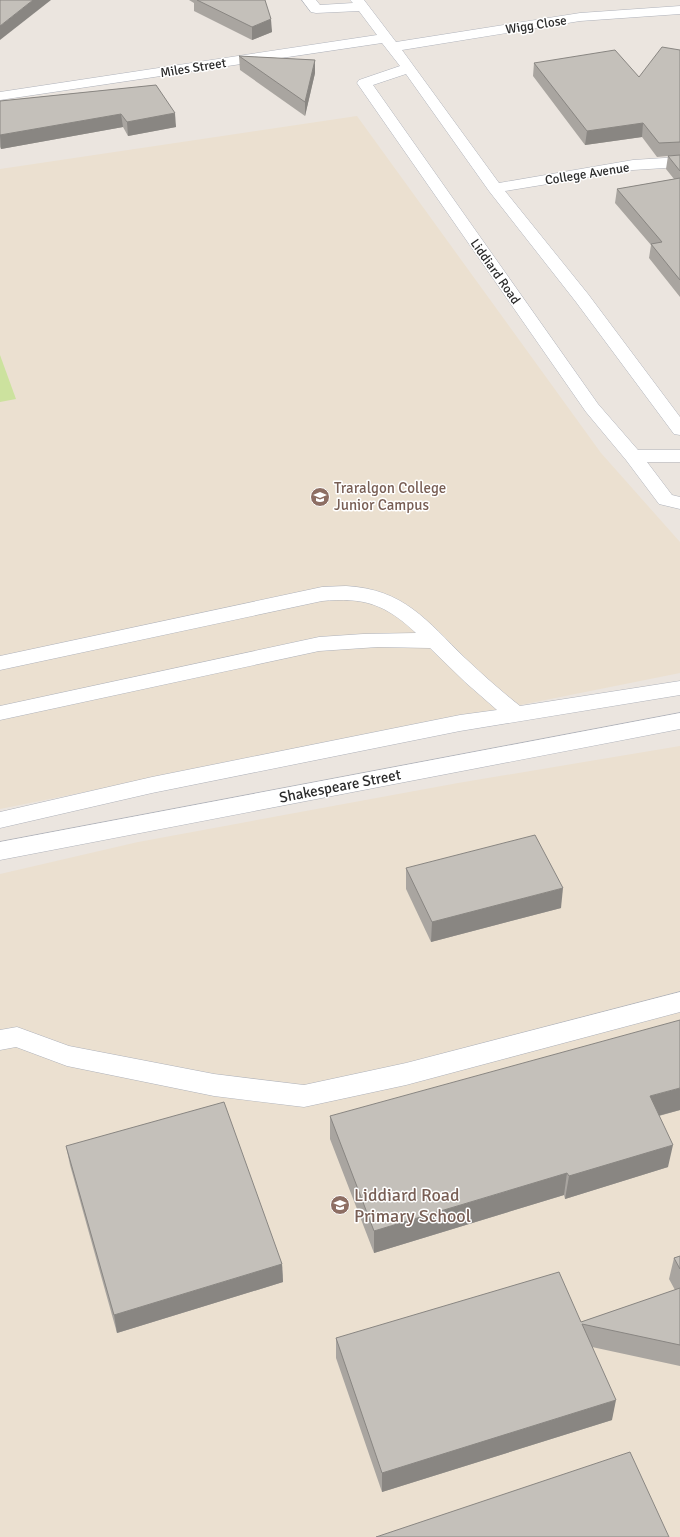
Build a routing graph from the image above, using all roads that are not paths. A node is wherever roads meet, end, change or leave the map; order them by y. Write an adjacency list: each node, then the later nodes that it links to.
1 (310, 0): 2 (street)
2 (359, 3): 4 (street)
3 (680, 10): 4 (street, Wigg Close)
4 (389, 42): 5 (street); 6 (street, Miles Street)
5 (409, 68): 8 (street); 10 (street, Liddiard Road)
6 (0, 96)
7 (680, 162): 8 (street, College Avenue)
8 (495, 188): 9 (street)
9 (680, 430)
10 (633, 456): 11 (street); 12 (street)
11 (680, 456)
12 (680, 503)
13 (436, 641): 14 (street); 16 (street); 17 (street)
14 (0, 662)
15 (680, 688): 17 (street)
16 (0, 713)
17 (516, 714): 19 (street)
18 (680, 721): 20 (street, Shakespeare Street)
19 (0, 820)
20 (0, 851)
21 (680, 1002): 22 (street)
22 (0, 1040)

